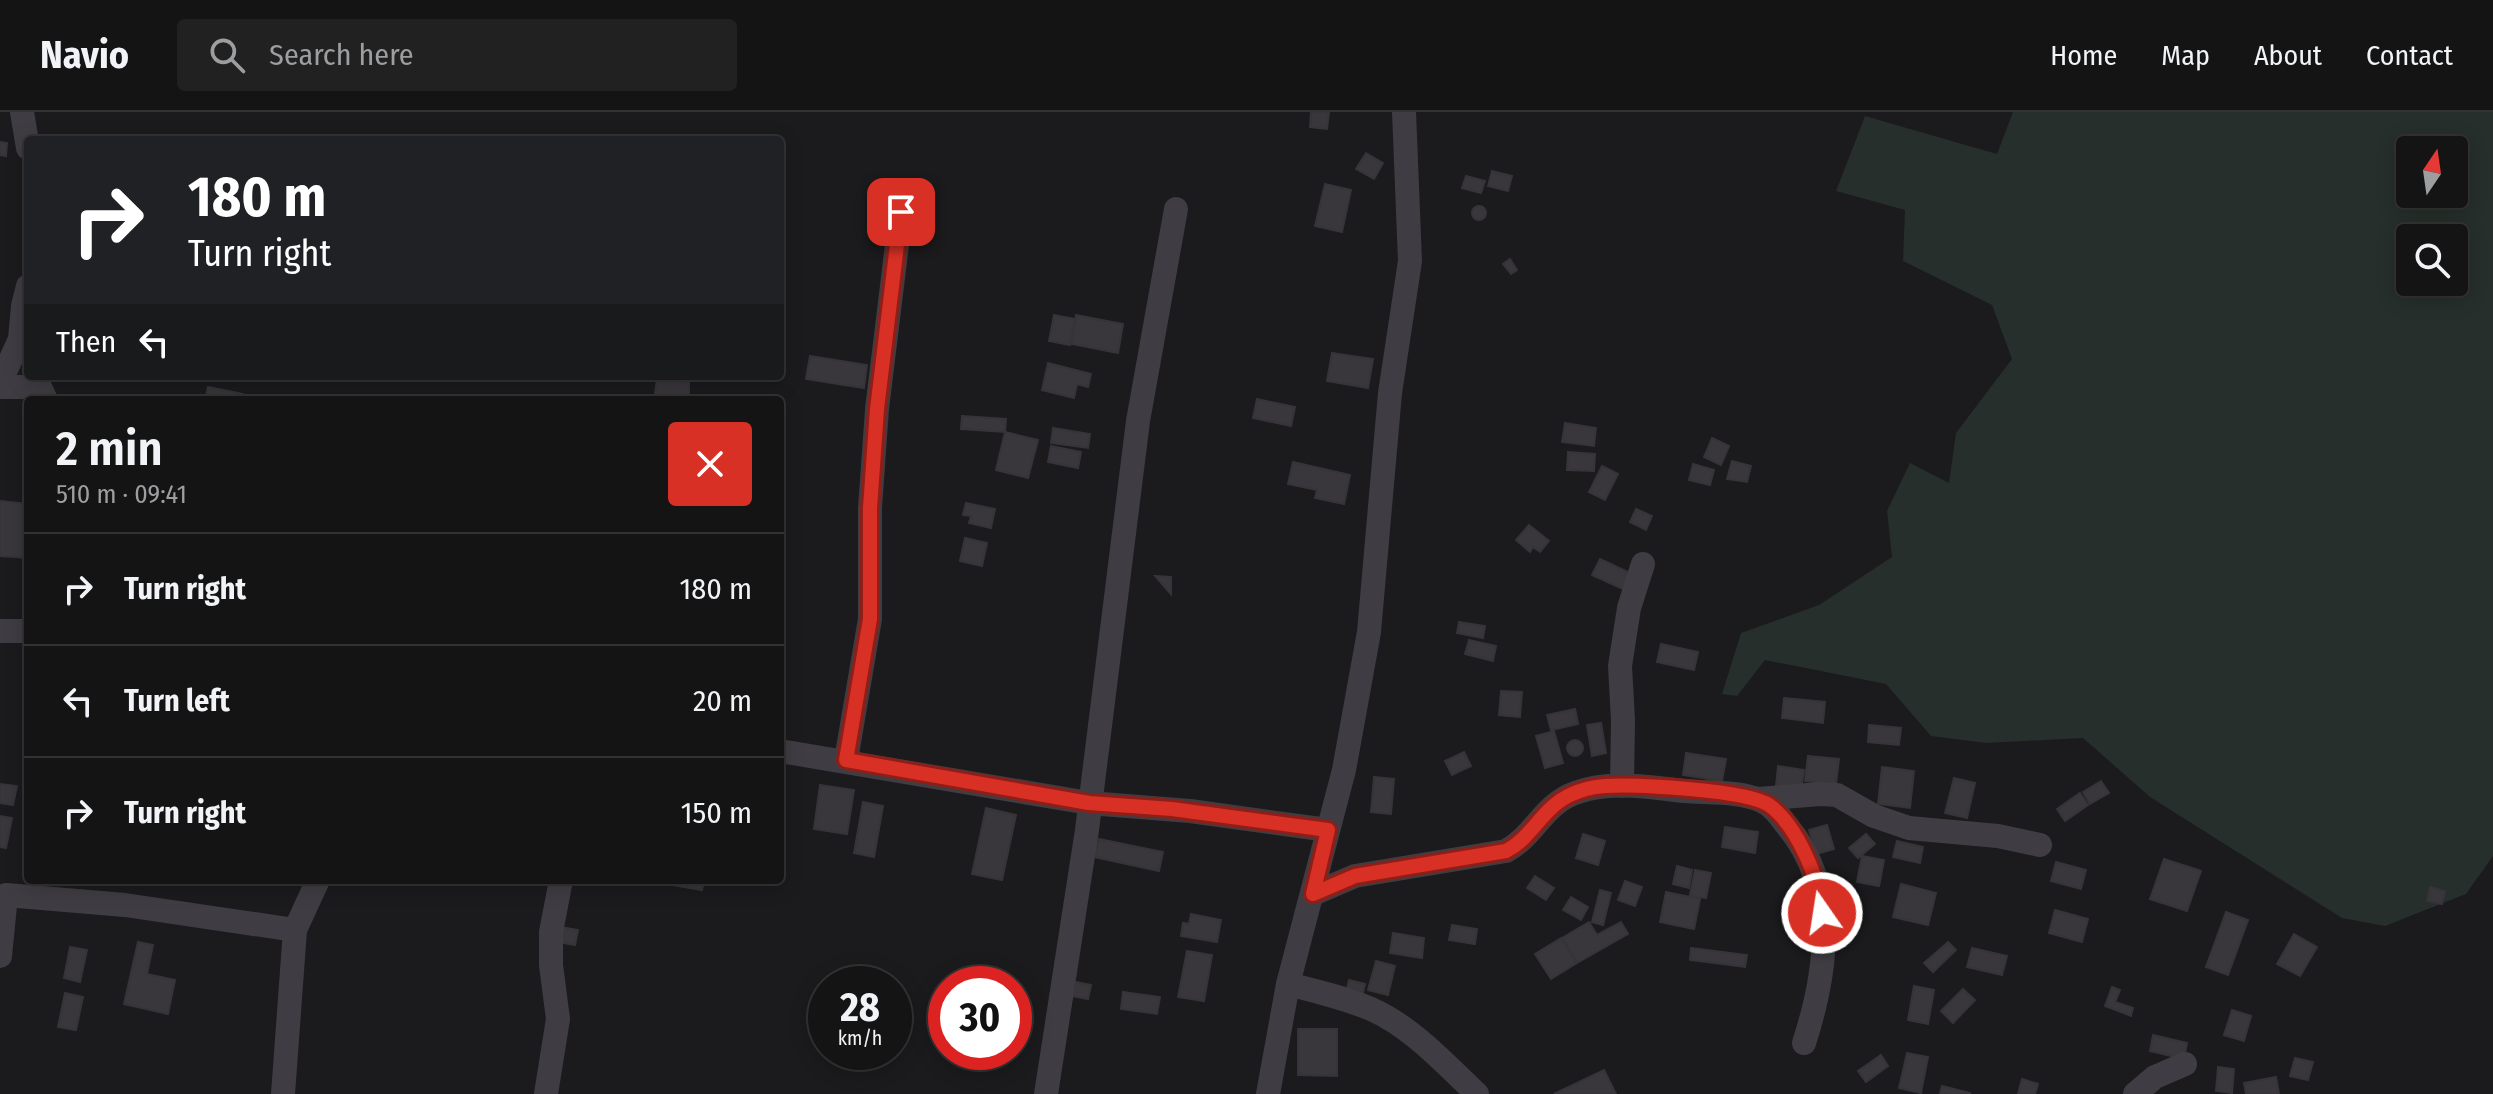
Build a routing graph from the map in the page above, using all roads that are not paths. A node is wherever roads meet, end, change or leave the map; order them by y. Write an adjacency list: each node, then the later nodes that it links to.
1 (22, 112): 3 (street)
2 (1404, 112): 18 (street)
3 (26, 136)
4 (1176, 209): 17 (street)
5 (901, 212): 14 (street)
6 (24, 302): 7 (street)
7 (24, 349): 8 (street)
8 (0, 385): 9 (street)
9 (40, 388)
10 (1643, 564): 15 (street)
11 (0, 631): 12 (street)
12 (24, 631)
13 (784, 752): 14 (street)
14 (846, 760): 17 (street)
15 (1622, 786): 16 (street); 22 (street)
16 (1758, 799): 19 (street); 26 (street)
17 (1089, 803): 18 (street); 31 (street)
18 (1328, 830): 22 (street)
19 (2040, 845)
20 (316, 884): 23 (street)
21 (560, 884): 30 (street)
22 (1313, 894): 25 (street)
23 (295, 930): 24 (street); 29 (street)
24 (0, 956)
25 (1288, 984): 28 (street); 32 (street)
26 (1804, 1043)
27 (2185, 1064): 33 (street)
28 (1265, 1091)
29 (283, 1094)
30 (546, 1094)
31 (1046, 1094)
32 (1477, 1094)
33 (2135, 1094)

